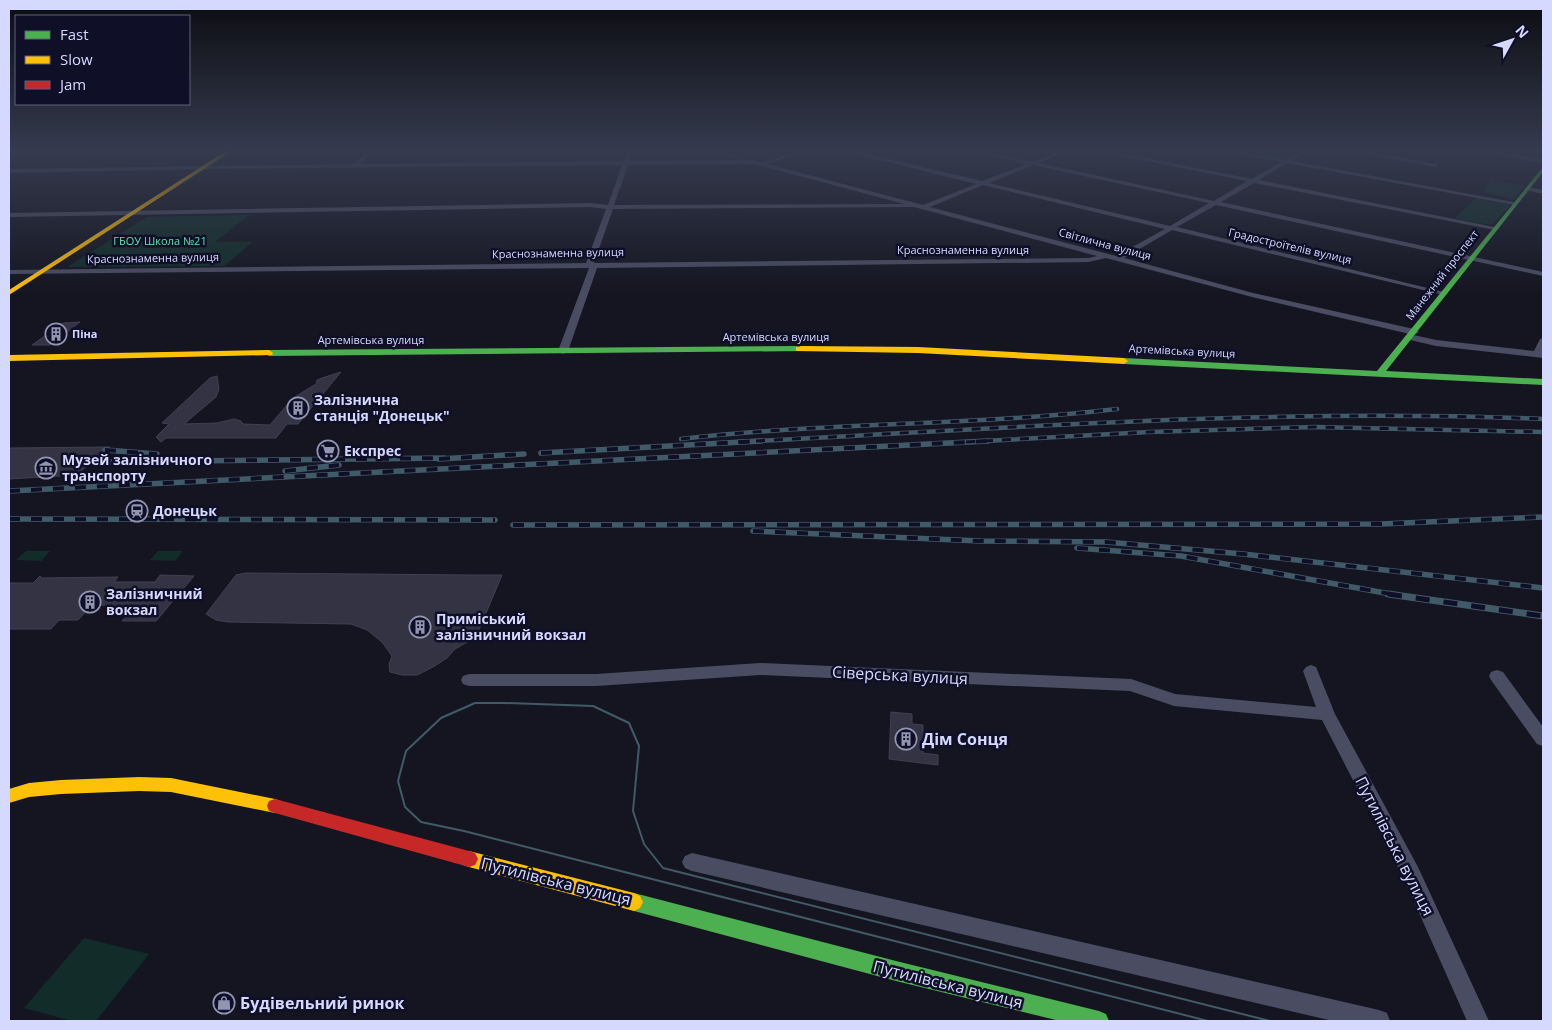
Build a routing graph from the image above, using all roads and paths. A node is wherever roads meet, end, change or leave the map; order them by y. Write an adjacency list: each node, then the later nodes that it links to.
1 (158, 197): 16 (street)
2 (615, 197): 14 (street)
3 (884, 197): 13 (street, Світлична вулиця)
4 (949, 197): 15 (street)
5 (1039, 197): 18 (street, Градостроїтелiв вулиця)
6 (1187, 197): 11 (street)
7 (1225, 197): 11 (street)
8 (1335, 197): 19 (street)
9 (1482, 197): 12 (street)
10 (1520, 197): 12 (street, Манежний проспект)
11 (1215, 203): 18 (street); 21 (street)
12 (1515, 203): 19 (street, Манежний проспект)
13 (913, 205): 14 (street); 15 (street, Світлична вулиця)
14 (611, 207): 16 (street); 23 (street)
15 (923, 207): 20 (street, Світлична вулиця)
16 (135, 212): 17 (street); 25 (street)
17 (9, 215)
18 (1171, 228): 22 (street); 28 (street, Градостроїтелiв вулиця)
19 (1495, 228): 21 (street, Манежний проспект)
20 (1106, 256): 22 (street, Світлична вулиця); 23 (street, Краснознаменна вулиця)
21 (1472, 258): 26 (street); 28 (street, Манежний проспект)
22 (1117, 259): 29 (street, Світлична вулиця)
23 (590, 264): 25 (street, Краснознаменна вулиця); 31 (street)
24 (9, 272): 25 (street, Краснознаменна вулиця)
25 (42, 272): 27 (street)
26 (1543, 274)
27 (9, 292)
28 (1444, 293): 29 (street, Манежний проспект)
29 (1412, 334): 32 (street); 34 (street, Манежний проспект)
30 (1543, 341): 32 (street)
31 (563, 351): 33 (street, Артемівська вулиця); 34 (street, Артемівська вулиця)
32 (1540, 355)
33 (9, 358)
34 (1380, 374): 35 (street, Артемівська вулиця)
35 (1543, 382)
36 (1311, 671): 39 (street, Путилівська вулиця)
37 (1497, 676): 40 (street)
38 (470, 680): 39 (street, Сіверська вулиця)
39 (1327, 714): 47 (street, Путилівська вулиця)
40 (1543, 739)
41 (9, 790): 42 (street)
42 (29, 790): 43 (street, Путилівська вулиця); 45 (street, Путилівська вулиця)
43 (9, 796)
44 (692, 862): 46 (street)
45 (1099, 1021)
46 (1379, 1021)
47 (1478, 1021)

